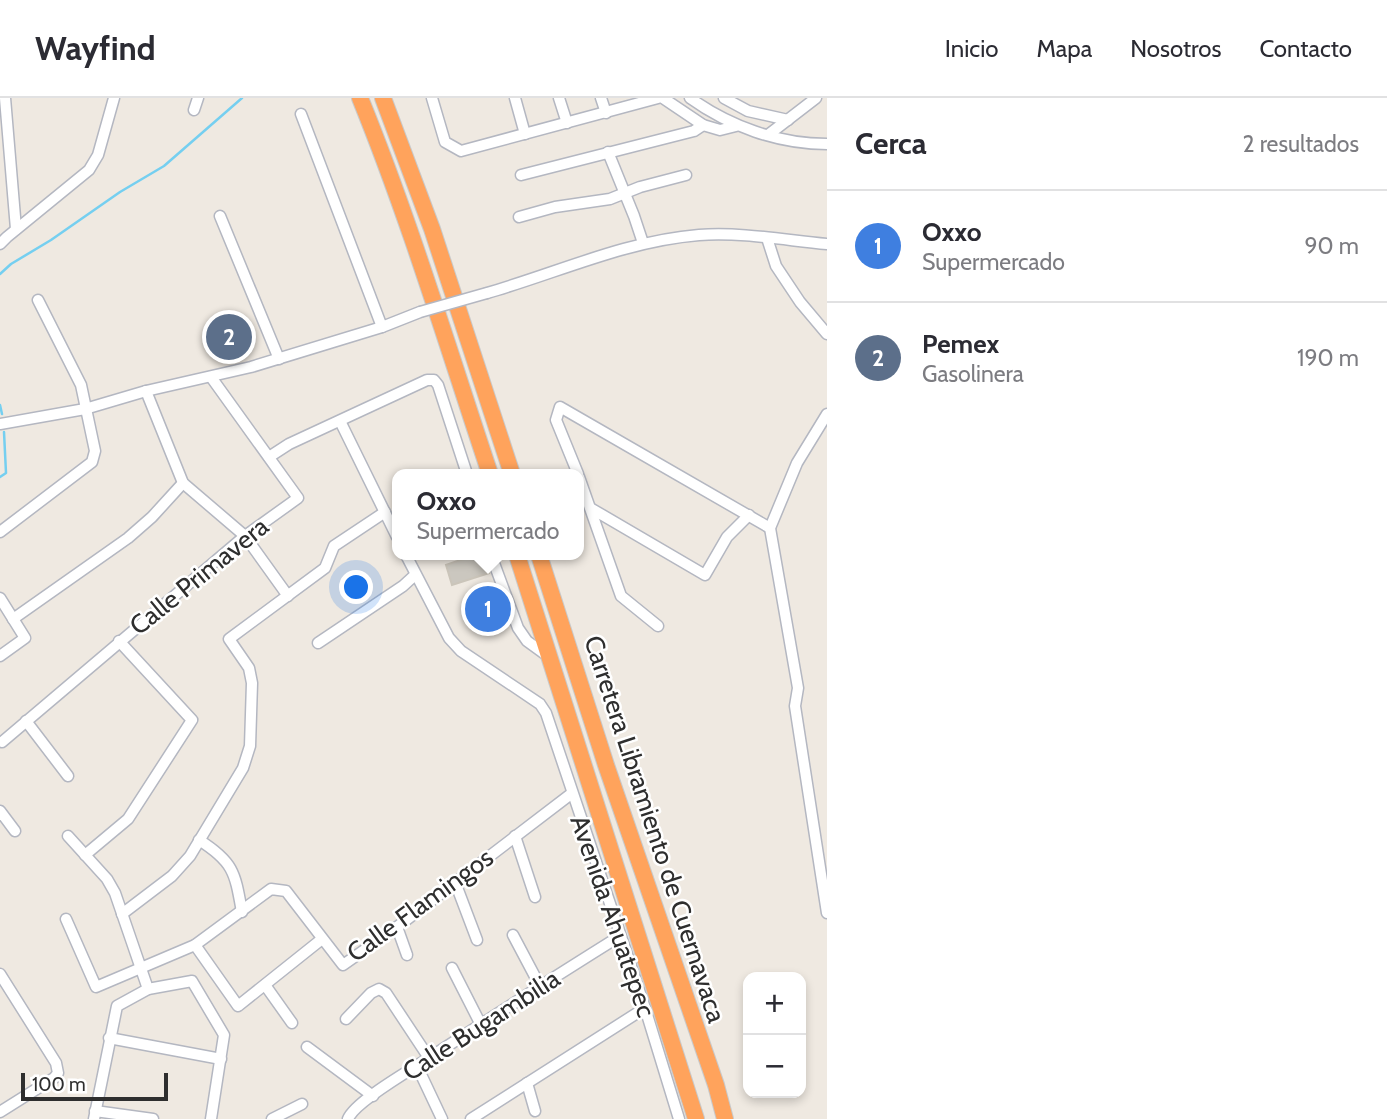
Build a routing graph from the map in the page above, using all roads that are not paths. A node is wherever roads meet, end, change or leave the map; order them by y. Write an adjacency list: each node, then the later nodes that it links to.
1 (5, 98): 31 (street)
2 (114, 98): 31 (street)
3 (198, 98): 15 (street)
4 (359, 98): 48 (highway)
5 (383, 98): 49 (highway)
6 (432, 98): 22 (street)
7 (515, 98): 22 (street)
8 (559, 98): 19 (street)
9 (601, 98): 16 (street)
10 (657, 98): 16 (street)
11 (663, 98): 20 (street)
12 (690, 98): 21 (street)
13 (724, 98): 18 (street)
14 (816, 98): 18 (street)
15 (194, 110)
16 (606, 113): 19 (street)
17 (302, 114): 37 (street)
18 (788, 120): 23 (street)
19 (567, 123): 22 (street)
20 (703, 125): 21 (street); 25 (street)
21 (736, 126): 23 (street)
22 (525, 134)
23 (768, 135): 24 (street)
24 (827, 144)
25 (608, 152): 26 (street); 28 (street)
26 (521, 175)
27 (685, 175): 28 (street)
28 (624, 195): 30 (street); 33 (street)
29 (220, 216): 39 (street)
30 (519, 217)
31 (16, 229): 34 (street)
32 (767, 238): 33 (street); 35 (street); 38 (street)
33 (643, 243): 37 (street, bridge)
34 (0, 244)
35 (827, 244)
36 (38, 300): 42 (street)
37 (382, 327): 39 (street)
38 (827, 334)
39 (279, 359): 40 (street)
40 (211, 377): 41 (street); 46 (street)
41 (146, 391): 42 (street); 51 (street)
42 (85, 408): 45 (street); 58 (street)
43 (827, 414): 57 (street)
44 (340, 421): 46 (street); 47 (street); 54 (street)
45 (0, 424)
46 (269, 457): 59 (street, Calle Primavera)
47 (465, 469)
48 (488, 469)
49 (510, 469)
50 (576, 469): 55 (street)
51 (183, 483): 59 (street); 67 (street)
52 (584, 488): 53 (street)
53 (592, 509): 55 (street); 68 (street)
54 (385, 512): 56 (street); 65 (street)
55 (749, 515): 57 (street)
56 (392, 527)
57 (770, 528): 82 (street)
58 (0, 532)
59 (245, 536): 65 (street); 69 (street, Calle Primavera)
60 (408, 560): 64 (street)
61 (493, 560): 72 (street)
62 (519, 560): 72 (highway, Carretera Libramiento de Cuernavaca)
63 (541, 560): 126 (highway, Carretera Libramiento de Cuernavaca)
64 (415, 575): 70 (street); 76 (street, Avenida Ahuatepec)
65 (288, 596): 81 (street)
66 (0, 598): 67 (street)
67 (13, 619): 71 (street)
68 (658, 626)
69 (120, 641): 73 (street); 83 (street, Calle Primavera)
70 (318, 643)
71 (0, 656)
72 (549, 657): 125 (highway, Carretera Libramiento de Cuernavaca)
73 (26, 721): 74 (street); 75 (street)
74 (2, 742)
75 (68, 776)
76 (571, 793): 80 (street, Calle Flamingos); 92 (street, Avenida Ahuatepec)
77 (0, 811): 78 (street)
78 (15, 831)
79 (68, 836): 83 (street)
80 (515, 836): 84 (street, Calle Flamingos); 85 (street)
81 (199, 840): 86 (street); 88 (street)
82 (822, 852): 87 (street)
83 (85, 855): 88 (street)
84 (455, 882): 90 (street, Calle Flamingos); 94 (street)
85 (535, 897)
86 (242, 912): 93 (street, Calle Flamingos); 95 (street, Calle Flamingos)
87 (827, 913)
88 (122, 914): 97 (street)
89 (66, 919): 97 (street, Calle Flamingos)
90 (397, 927): 93 (street, Calle Flamingos); 96 (street)
91 (513, 935): 101 (street)
92 (620, 936): 101 (street, Calle Bugambilia); 103 (street, Avenida Ahuatepec)
93 (323, 939): 100 (street)
94 (477, 940)
95 (195, 945): 97 (street, Calle Flamingos); 100 (street)
96 (407, 956)
97 (140, 967): 102 (street)
98 (452, 968): 106 (street)
99 (0, 974): 116 (street)
100 (265, 985): 105 (street)
101 (540, 986): 106 (street, Calle Bugambilia)
102 (148, 989): 107 (street); 110 (street)
103 (645, 1008): 112 (street); 124 (street, Avenida Ahuatepec)
104 (345, 1019): 109 (street)
105 (292, 1023)
106 (481, 1023): 109 (street, Calle Bugambilia)
107 (109, 1038): 110 (street); 117 (street)
108 (307, 1047): 113 (street)
109 (429, 1058): 111 (street, Calle Bugambilia)
110 (221, 1059): 119 (street)
111 (417, 1066): 113 (street, Calle Bugambilia); 122 (street)
112 (527, 1083): 115 (street); 123 (street)
113 (373, 1096): 121 (street, Calle Bugambilia)
114 (302, 1104): 120 (street)
115 (535, 1111)
116 (0, 1112)
117 (95, 1115): 118 (street)
118 (153, 1119)
119 (211, 1119)
120 (272, 1119)
121 (348, 1119)
122 (442, 1119)
123 (471, 1119)
124 (679, 1119)
125 (696, 1119)
126 (725, 1119)

